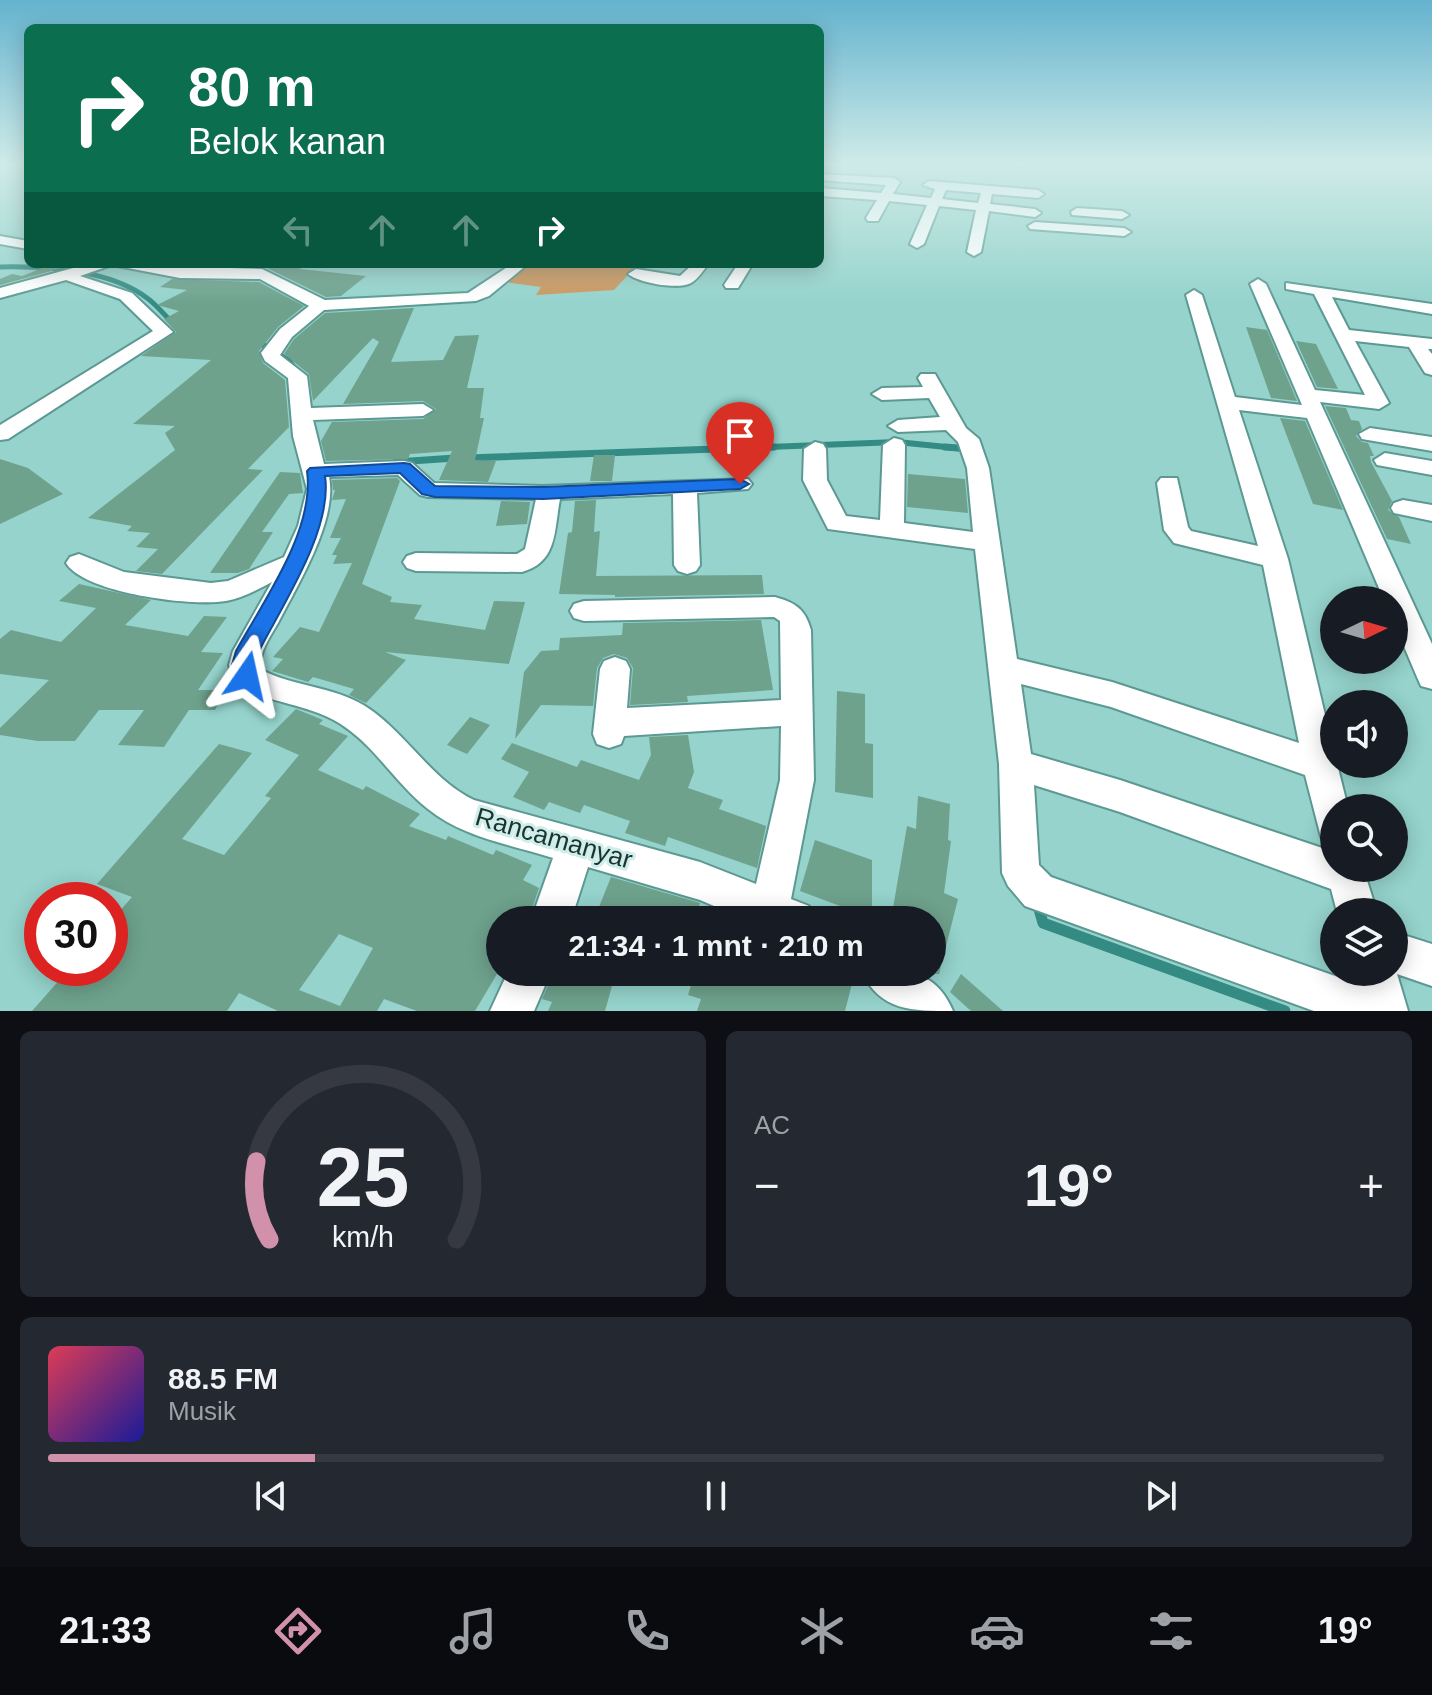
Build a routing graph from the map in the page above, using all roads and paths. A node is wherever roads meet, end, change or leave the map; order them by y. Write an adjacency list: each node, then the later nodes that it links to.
1 (877, 210): 8 (street)
2 (931, 210): 13 (street)
3 (982, 210): 14 (street)
4 (1004, 210): 6 (street)
5 (1027, 210): 6 (street)
6 (1036, 215): 9 (street)
7 (1122, 215): 9 (street)
8 (873, 218)
9 (1071, 228): 10 (street)
10 (1124, 232)
11 (0, 240): 12 (street)
12 (24, 244)
13 (917, 244)
14 (974, 252)
15 (146, 268): 27 (street)
16 (516, 268): 27 (street)
17 (697, 268): 20 (street)
18 (740, 268): 22 (street)
19 (88, 269): 24 (street); 39 (street)
20 (636, 274)
21 (1258, 284): 35 (street)
22 (732, 285)
23 (1292, 286): 26 (street)
24 (0, 293)
25 (1194, 295): 34 (street)
26 (1324, 299): 28 (street); 29 (street); 30 (street)
27 (320, 305): 37 (street, Rancamanyar)
28 (1426, 308): 29 (street)
29 (1432, 321)
30 (1342, 334): 31 (street); 35 (street)
31 (1423, 343): 32 (street)
32 (1432, 369)
33 (882, 394): 38 (street)
34 (1226, 402): 35 (street); 54 (street)
35 (1311, 404): 62 (street)
36 (423, 410): 37 (street)
37 (304, 414): 45 (street, Rancamanyar)
38 (953, 423): 52 (street); 53 (street)
39 (0, 434)
40 (1370, 434): 41 (street)
41 (1432, 444)
42 (815, 449): 52 (street)
43 (1385, 460): 44 (street)
44 (1432, 468)
45 (316, 471): 49 (street); 57 (street, Rancamanyar)
46 (1169, 483): 54 (street)
47 (740, 484): 48 (street)
48 (685, 487): 49 (street); 58 (street)
49 (543, 493): 55 (street)
50 (1403, 508): 51 (street)
51 (1432, 513)
52 (892, 530): 53 (street)
53 (987, 542): 60 (street)
54 (1275, 559): 65 (street)
55 (416, 562)
56 (79, 563): 57 (street)
57 (293, 565): 66 (street, Rancamanyar)
58 (687, 565)
59 (584, 611): 63 (street)
60 (1003, 668): 64 (street); 65 (street)
61 (615, 669): 63 (street)
62 (1432, 677)
63 (797, 712): 70 (street)
64 (1016, 764): 67 (street); 78 (street)
65 (1320, 765)
66 (576, 846): 68 (street); 69 (street, Rancamanyar)
67 (1320, 863)
68 (556, 906)
69 (763, 906)
70 (783, 906)
71 (1408, 957): 72 (street)
72 (1432, 965)
73 (524, 986): 76 (street)
74 (900, 986): 77 (street)
75 (1380, 986): 79 (street)
76 (512, 1011)
77 (931, 1011)
78 (1374, 1011)
79 (1386, 1011)

